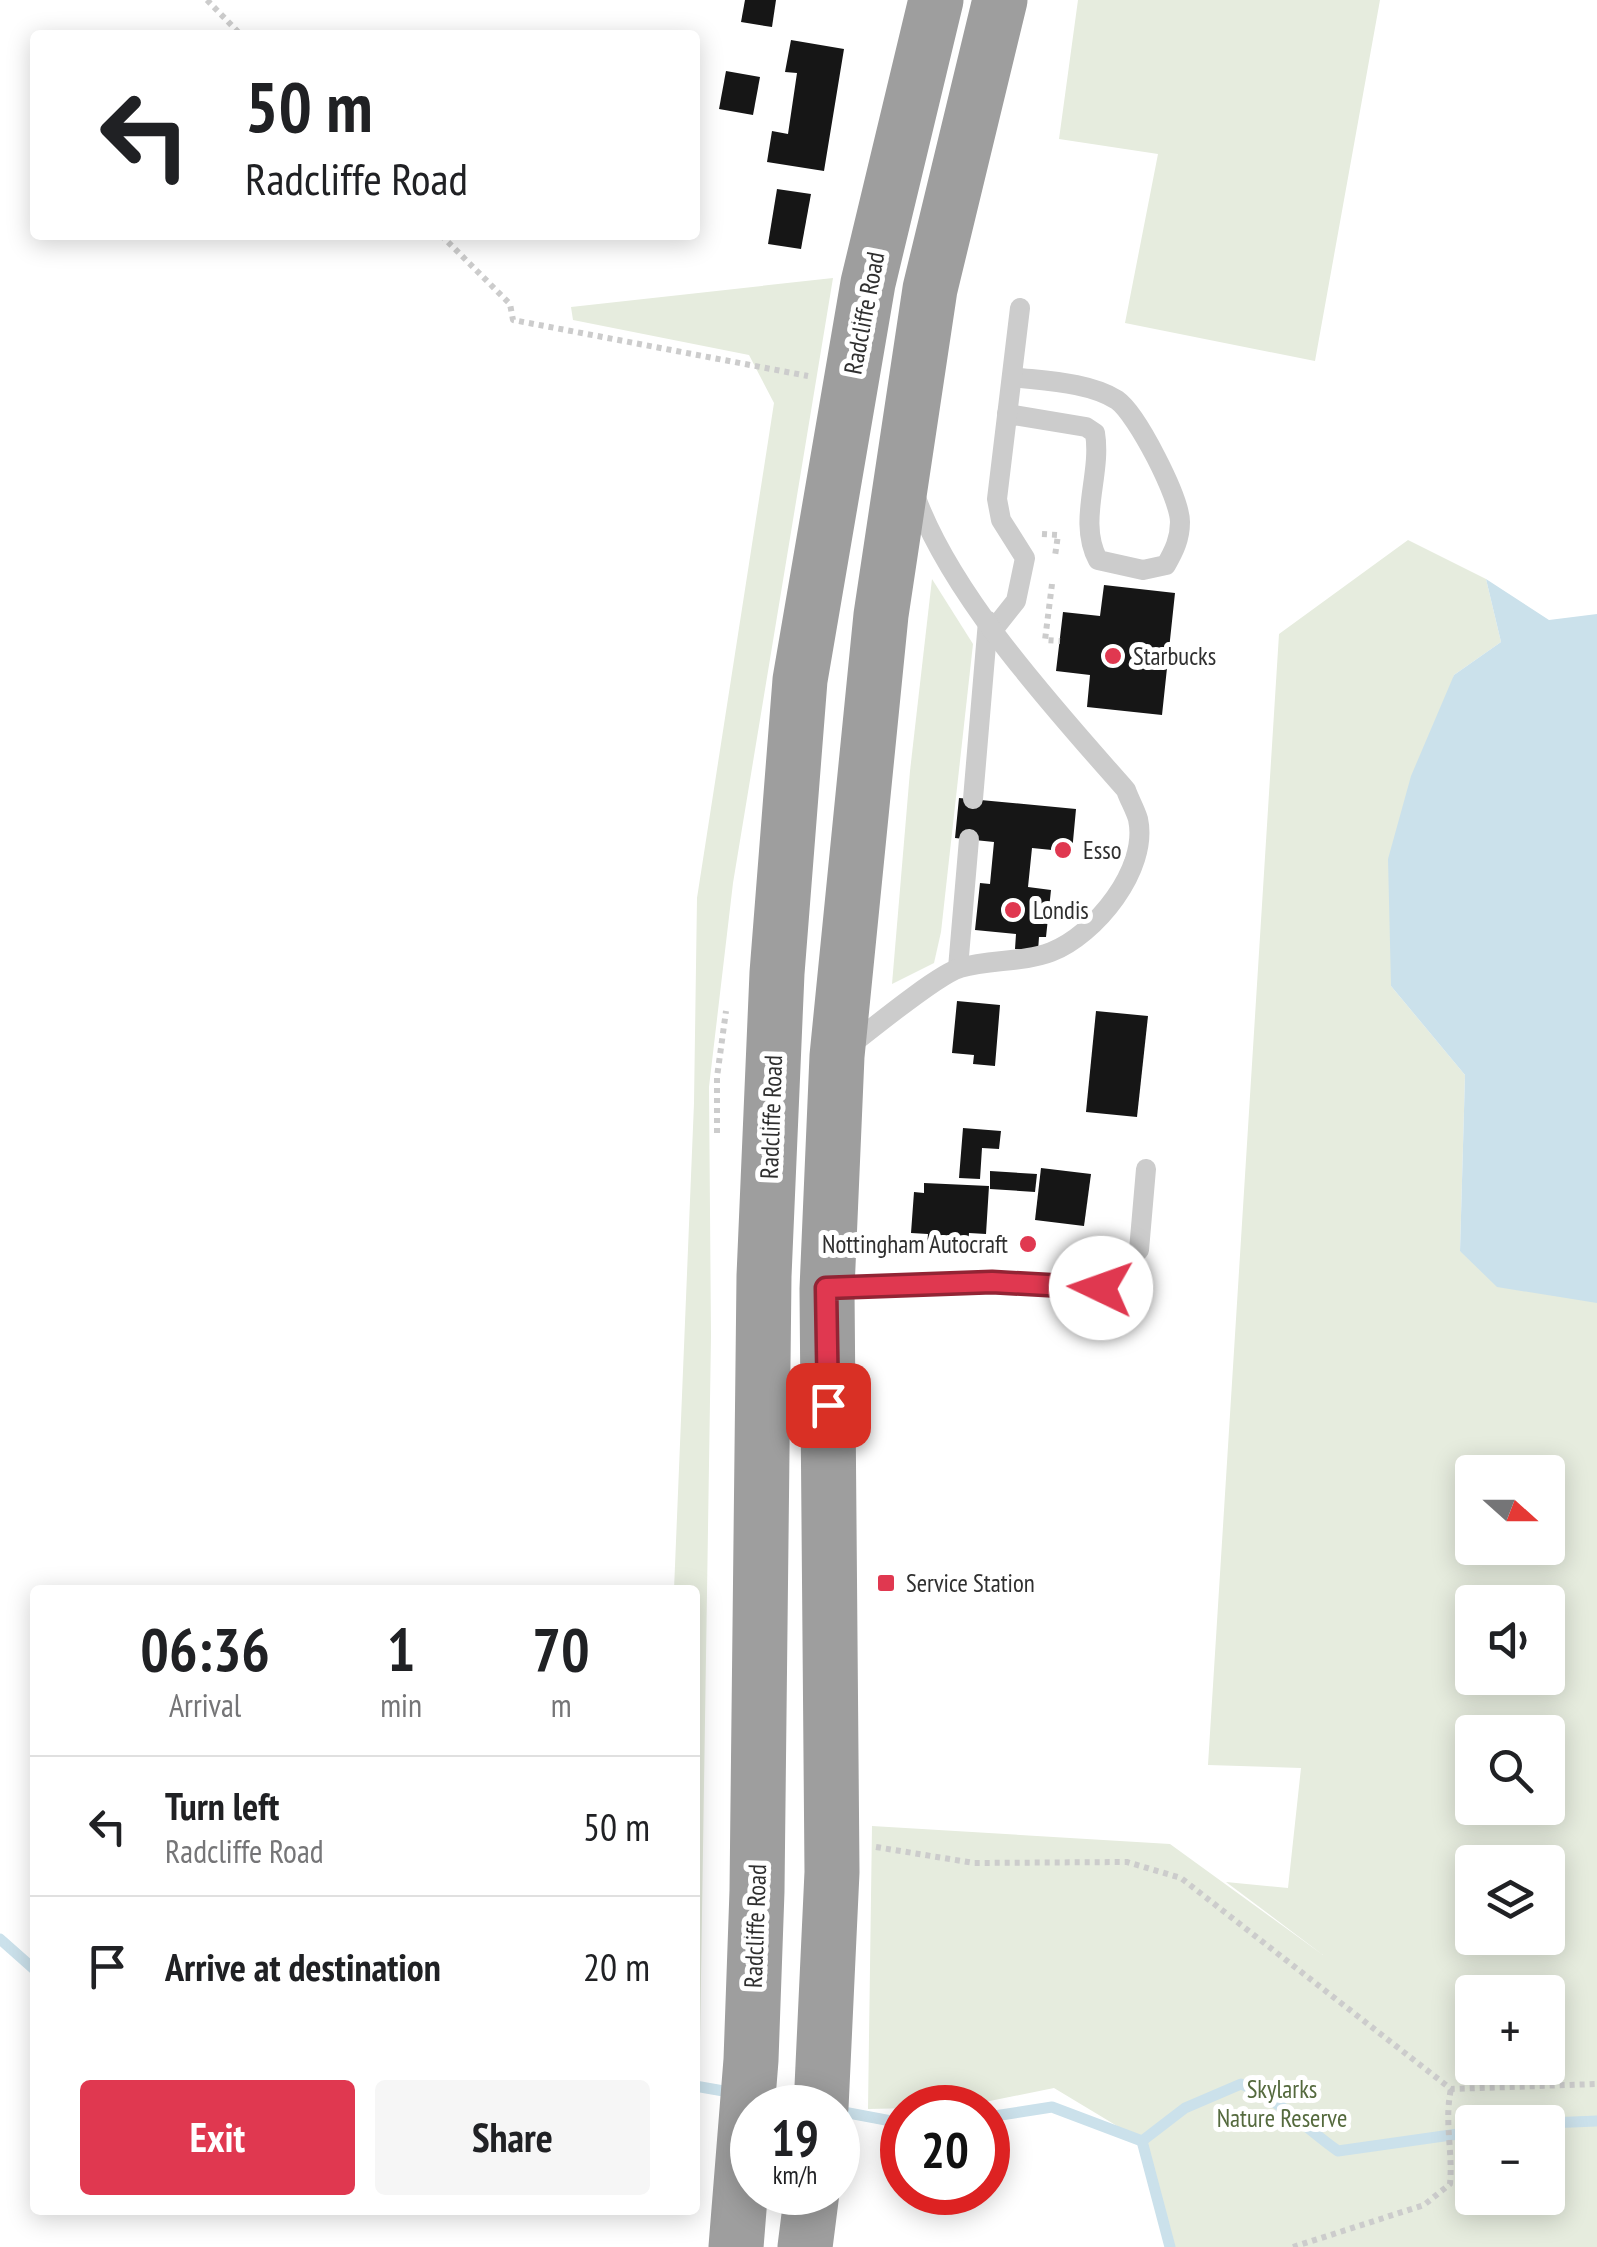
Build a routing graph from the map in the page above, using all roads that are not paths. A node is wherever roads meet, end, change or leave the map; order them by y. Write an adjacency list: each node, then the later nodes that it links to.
1 (936, 0): 16 (highway, Radcliffe Road)
2 (1000, 0): 6 (highway)
3 (1020, 308): 4 (lane)
4 (1012, 377): 5 (lane); 5 (lane)
5 (1006, 414): 7 (lane)
6 (904, 465): 7 (lane); 11 (highway)
7 (990, 626): 8 (lane); 10 (lane)
8 (974, 799)
9 (970, 839): 10 (lane)
10 (958, 968): 11 (lane)
11 (838, 1056): 13 (highway)
12 (1146, 1169): 13 (lane)
13 (826, 1288): 14 (highway)
14 (822, 2085)
15 (809, 2215): 17 (highway)
16 (736, 2247)
17 (806, 2247)

